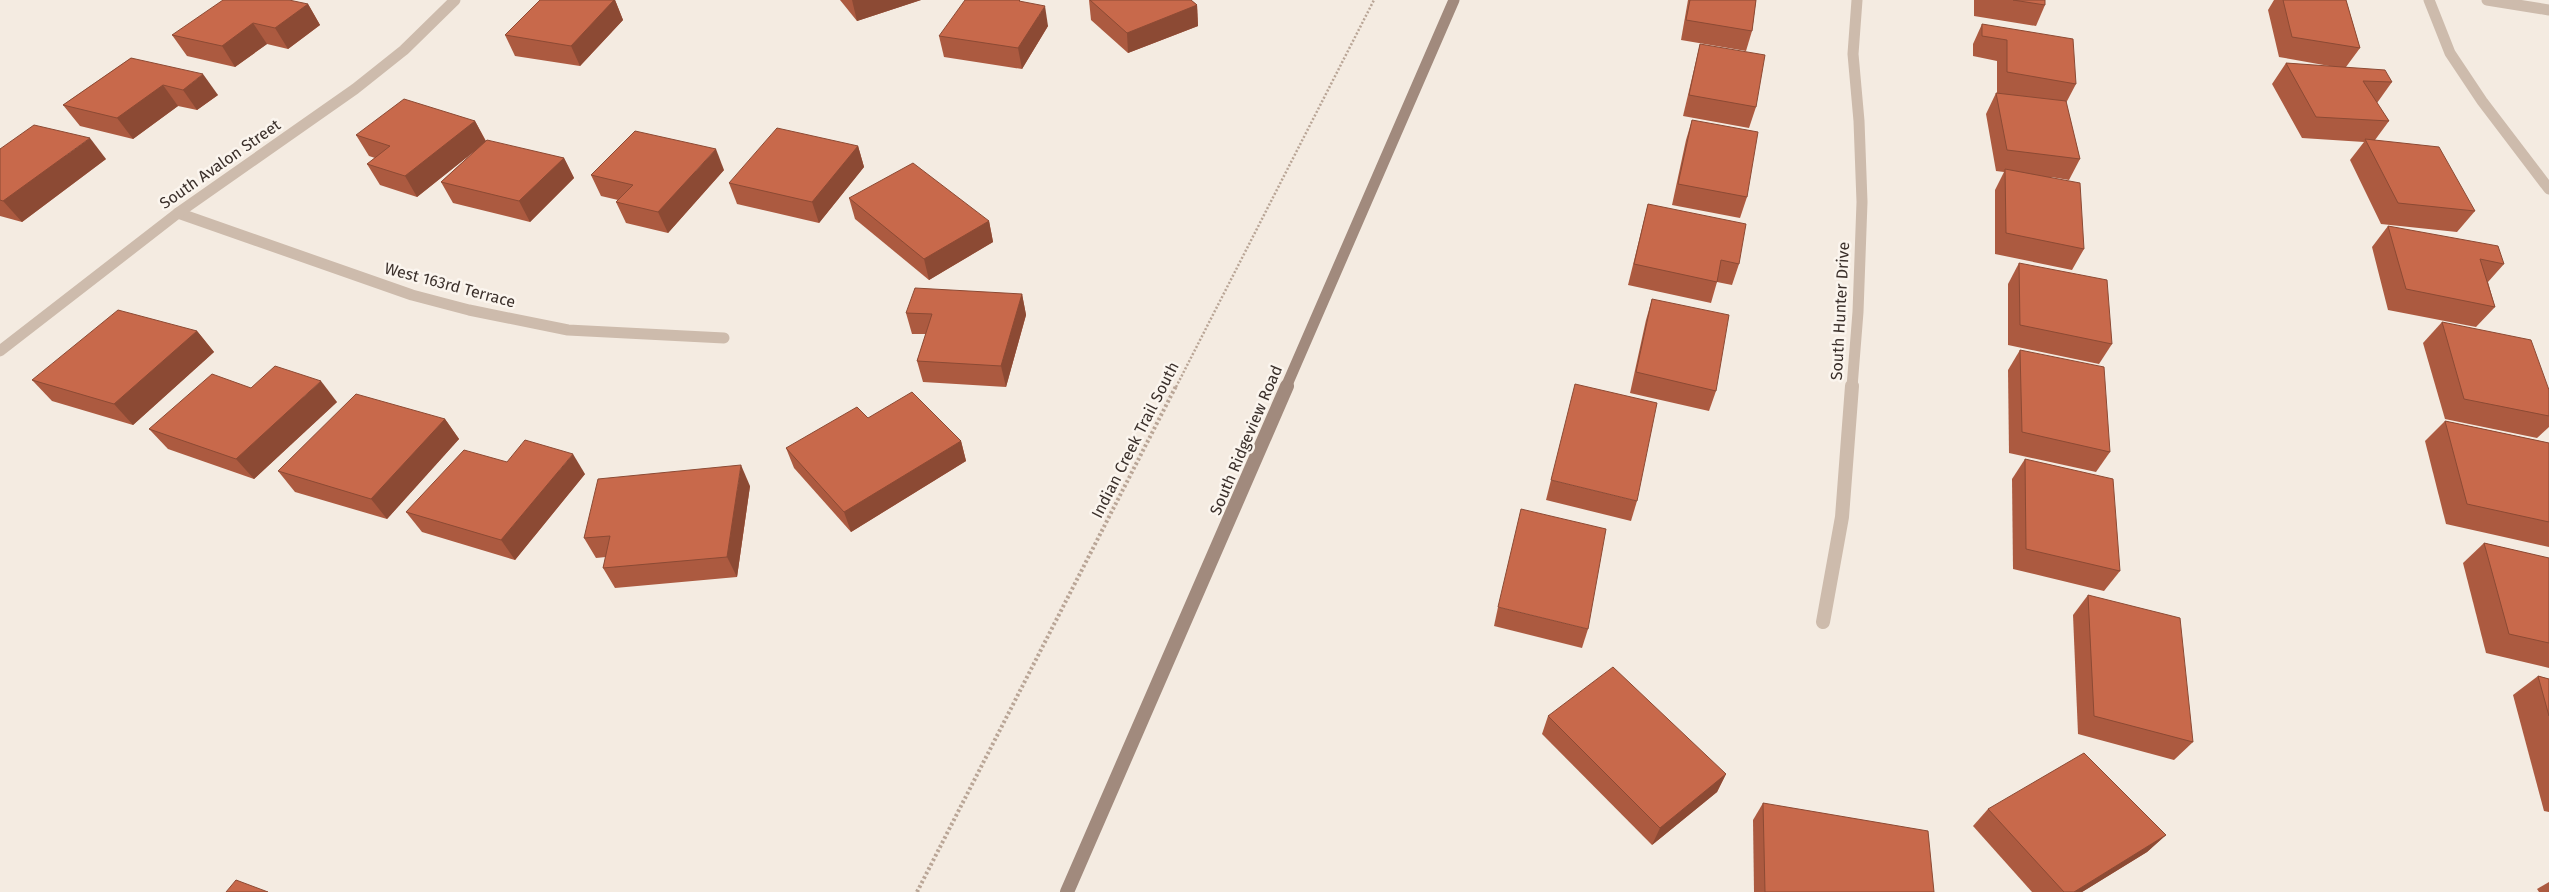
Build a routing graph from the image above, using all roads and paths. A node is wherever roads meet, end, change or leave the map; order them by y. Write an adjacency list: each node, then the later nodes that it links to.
1 (455, 0): 9 (street, South Avalon Street)
2 (1374, 0): 13 (path, Indian Creek Trail South)
3 (1454, 0): 14 (main road, South Ridgeview Road)
4 (1857, 0): 12 (street, South Hunter Drive)
5 (2429, 0): 8 (street)
6 (2487, 0): 7 (street)
7 (2549, 10)
8 (2549, 189)
9 (178, 213): 10 (street, West 163rd Terrace); 11 (street, South Avalon Street)
10 (724, 338)
11 (0, 351)
12 (1823, 622)
13 (917, 892)
14 (1067, 892)

